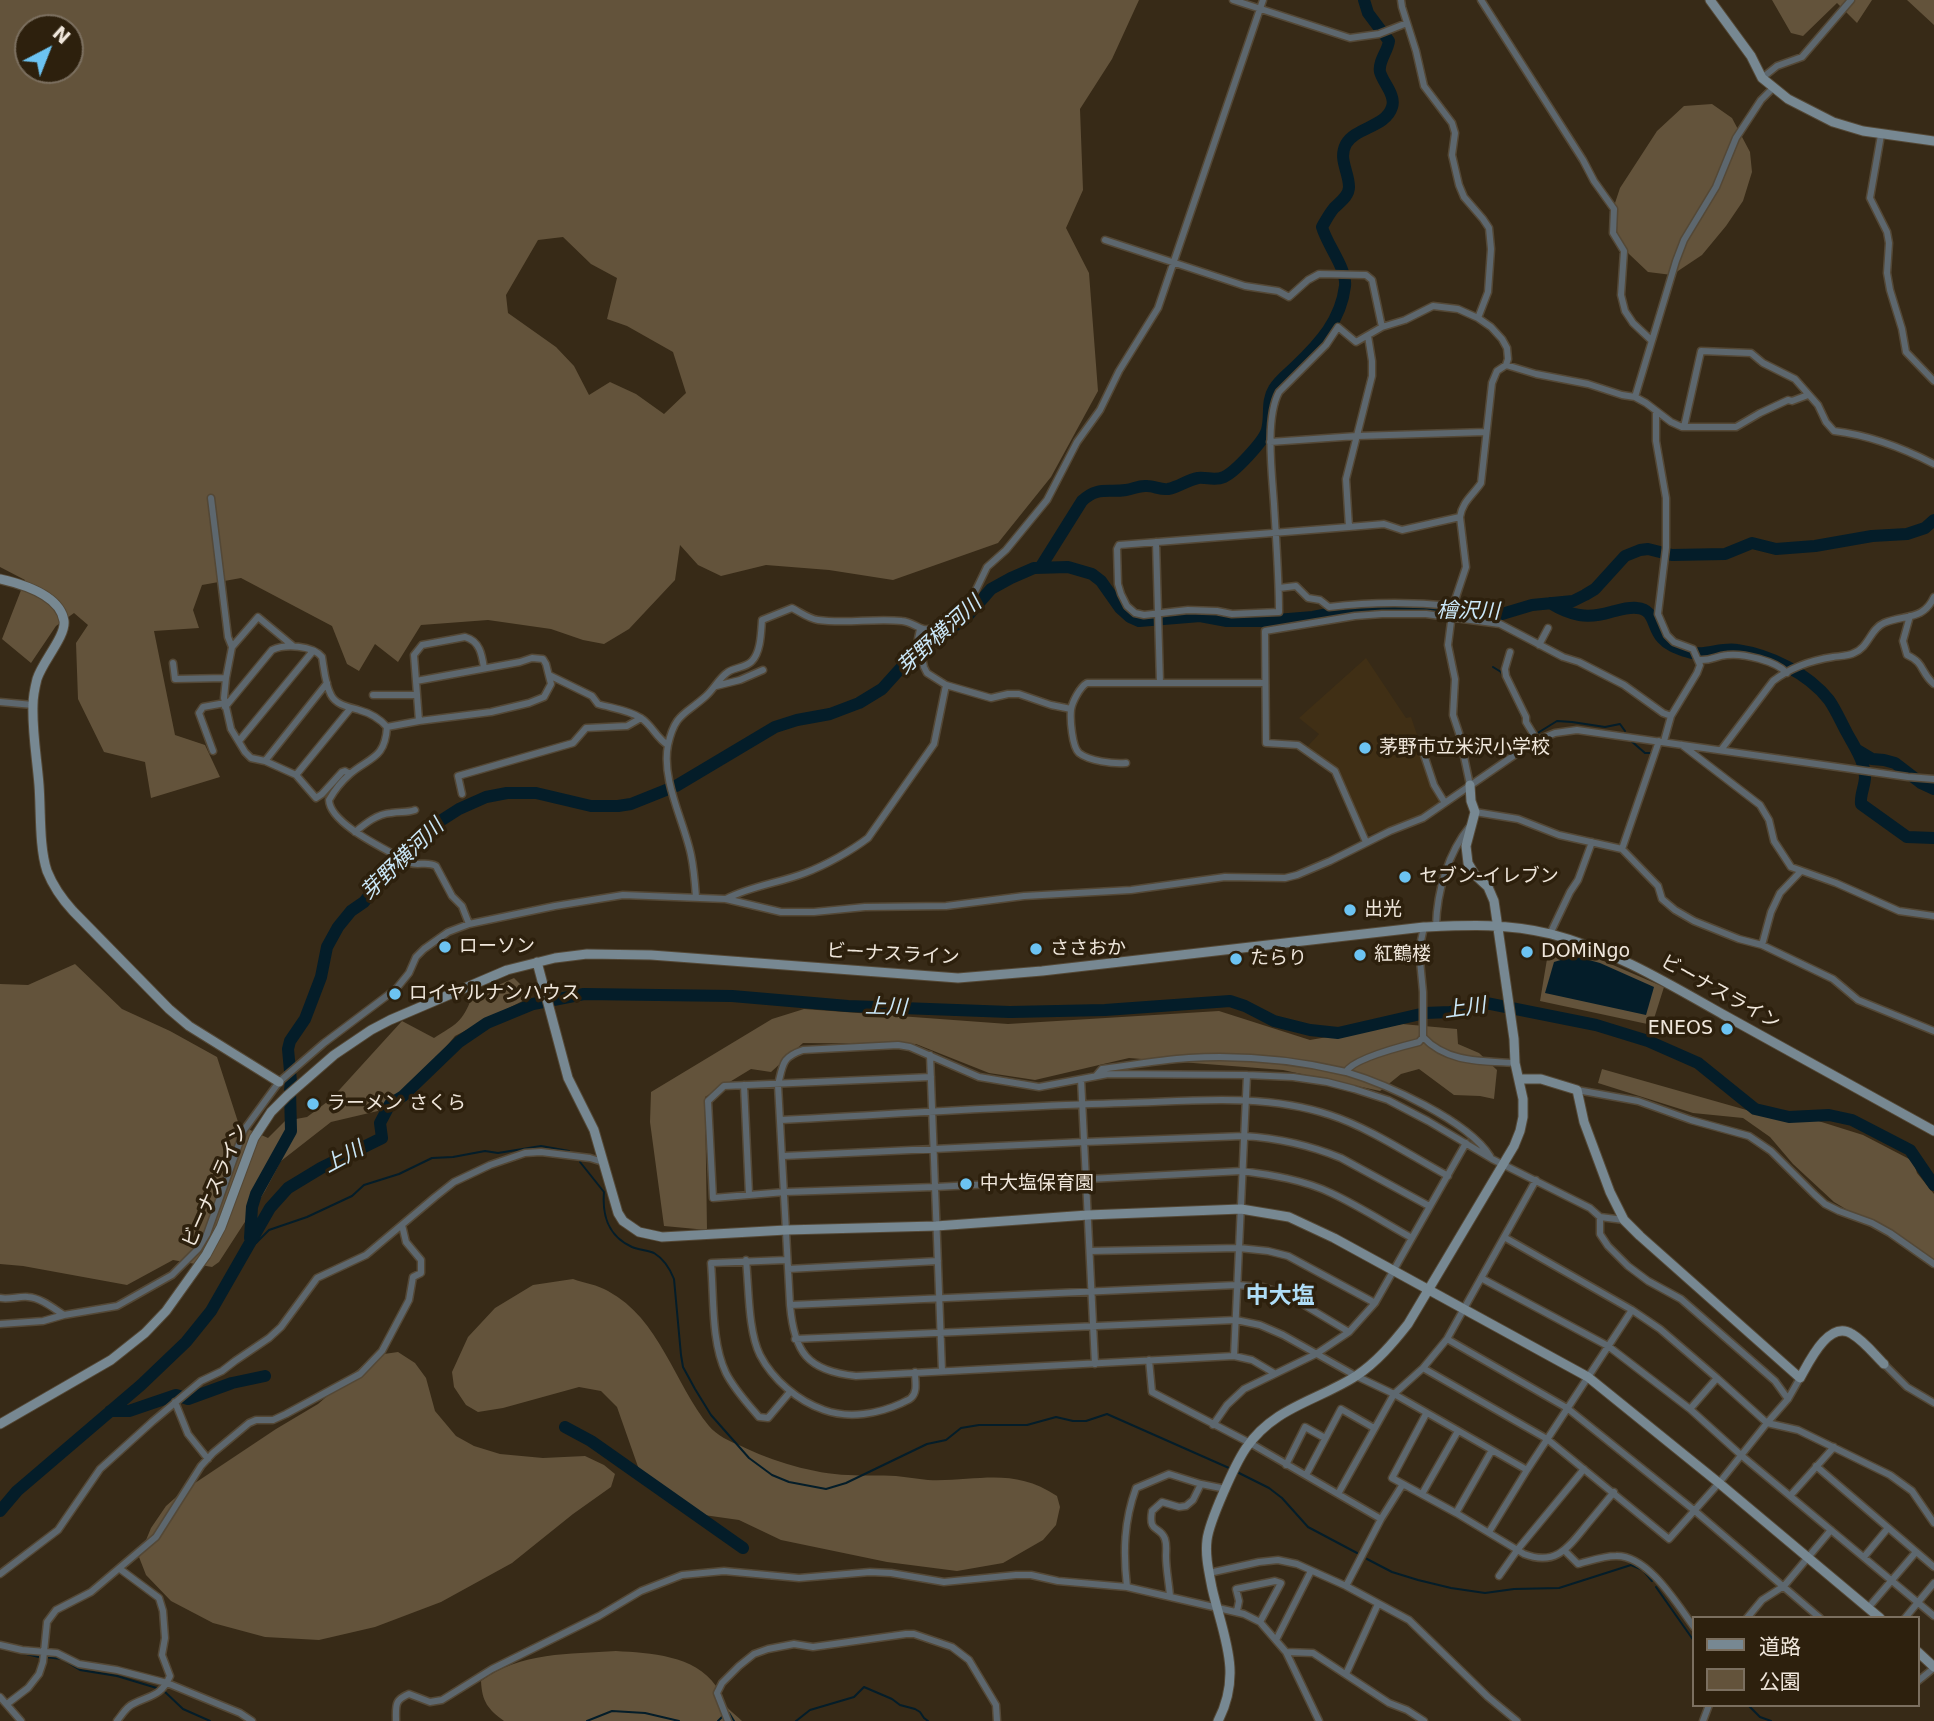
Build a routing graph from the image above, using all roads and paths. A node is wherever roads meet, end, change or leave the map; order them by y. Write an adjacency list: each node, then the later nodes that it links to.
1 (1233, 0): 7 (street)
2 (1263, 0): 7 (street)
3 (1401, 0): 8 (street)
4 (1481, 0): 18 (street)
5 (1710, 0): 9 (street)
6 (1851, 0): 9 (street)
7 (1260, 9): 8 (street); 14 (street)
8 (1407, 23): 15 (street)
9 (1762, 78): 10 (street)
10 (1773, 88): 11 (street); 18 (street)
11 (1881, 135): 12 (street); 20 (street)
12 (1934, 141)
13 (1105, 240): 14 (street)
14 (1174, 262): 16 (street); 42 (street)
15 (1478, 318): 16 (street); 19 (street)
16 (1382, 327): 17 (street)
17 (1368, 336): 26 (street); 27 (street)
18 (1651, 340): 22 (street)
19 (1506, 365): 22 (street); 25 (street)
20 (1934, 381)
21 (1808, 395): 24 (street); 24 (street); 28 (street)
22 (1635, 397): 23 (street)
23 (1656, 411): 24 (street); 48 (street)
24 (1684, 427)
25 (1486, 432): 26 (street); 30 (street)
26 (1357, 436): 27 (street); 31 (street)
27 (1270, 442): 32 (street)
28 (1934, 464)
29 (211, 498): 44 (street)
30 (1460, 517): 31 (street); 37 (street)
31 (1349, 527): 32 (street)
32 (1276, 532): 33 (street); 35 (street)
33 (1156, 542): 38 (street); 38 (street)
34 (0, 579): 65 (street)
35 (1279, 588): 37 (street); 38 (street)
36 (1934, 597): 39 (street)
37 (1453, 606): 40 (street)
38 (1158, 614): 57 (street)
39 (1910, 616): 52 (street); 59 (street)
40 (1451, 618): 43 (street); 58 (street); 86 (street)
41 (1548, 628): 43 (street)
42 (920, 629): 60 (street); 61 (street)
43 (1539, 645): 69 (street)
44 (232, 647): 45 (street); 54 (street)
45 (295, 647): 46 (street); 66 (street)
46 (313, 650): 56 (street); 74 (street)
47 (1510, 652): 73 (street)
48 (1698, 659): 52 (street); 69 (street)
49 (173, 663): 54 (street)
50 (484, 668): 53 (street); 55 (street); 55 (street)
51 (763, 670): 61 (street)
52 (1791, 671): 78 (street)
53 (550, 675): 70 (street); 71 (street)
54 (226, 678): 66 (street)
55 (416, 681): 63 (street)
56 (327, 683): 67 (street); 81 (street)
57 (1160, 683): 58 (street); 68 (street)
58 (1265, 683): 93 (street)
59 (1934, 684)
60 (946, 685): 68 (street); 98 (street)
61 (714, 687): 77 (street)
62 (373, 695): 63 (street)
63 (417, 695): 71 (street)
64 (0, 702): 65 (street)
65 (33, 705): 119 (street)
66 (225, 705): 74 (street); 79 (street)
67 (350, 709): 72 (street); 84 (street)
68 (1071, 709): 82 (street)
69 (1671, 716): 75 (street)
70 (641, 718): 77 (street); 87 (street)
71 (419, 721): 72 (street)
72 (387, 727): 83 (street)
73 (1537, 740): 75 (street); 86 (street)
74 (239, 741): 81 (street)
75 (1662, 741): 76 (street); 95 (street)
76 (1681, 744): 78 (street); 96 (street)
77 (668, 745): 97 (street)
78 (1721, 750): 85 (street)
79 (213, 751)
80 (1424, 755): 88 (street)
81 (265, 761): 84 (street)
82 (1126, 763)
83 (350, 774): 84 (street); 92 (street)
84 (296, 775)
85 (1934, 778)
86 (1470, 785): 88 (street); 90 (street)
87 (462, 794)
88 (1445, 803): 93 (street)
89 (415, 810): 92 (street)
90 (1475, 812): 91 (street); 94 (street)
91 (1471, 824): 101 (street); 102 (street)
92 (355, 832): 100 (street)
93 (1366, 842): 98 (street)
94 (1592, 842): 95 (street); 104 (street)
95 (1622, 849): 105 (street)
96 (1801, 871): 99 (street); 105 (street)
97 (696, 897): 98 (street); 100 (street)
98 (726, 899)
99 (1934, 916)
100 (469, 924): 109 (street)
101 (1499, 925): 102 (street, ビーナスライン); 104 (street, ビーナスライン); 112 (street)
102 (1436, 926): 103 (street, ビーナスライン)
103 (1424, 927): 106 (street, ビーナスライン); 108 (street)
104 (1550, 934): 129 (street, ビーナスライン)
105 (1762, 945): 107 (street)
106 (538, 967): 110 (street, ビーナスライン); 136 (street)
107 (1934, 1031)
108 (1423, 1037): 112 (street); 113 (street)
109 (324, 1043): 110 (street); 119 (street)
110 (334, 1055): 128 (street, ビーナスライン)
111 (930, 1055): 116 (street); 117 (street); 120 (street)
112 (1515, 1063): 118 (street)
113 (1346, 1072): 115 (street); 135 (street)
114 (1247, 1075): 115 (street); 123 (street); 132 (street)
115 (1096, 1076): 117 (street)
116 (931, 1077): 120 (street); 125 (street)
117 (1081, 1079): 124 (street)
118 (1519, 1079): 122 (street); 137 (street)
119 (281, 1081): 126 (street)
120 (778, 1084): 121 (street); 127 (street)
121 (744, 1085): 144 (street); 144 (street)
122 (1577, 1090): 149 (street); 160 (street)
123 (1245, 1099): 124 (street); 130 (street); 139 (street)
124 (1082, 1104): 125 (street); 131 (street)
125 (932, 1112): 127 (street); 133 (street)
126 (257, 1114): 128 (street); 173 (street)
127 (781, 1120): 134 (street)
128 (264, 1121): 204 (street, ビーナスライン)
129 (1934, 1131)
130 (1244, 1136): 131 (street); 138 (street); 145 (street)
131 (1084, 1142): 133 (street); 140 (street)
132 (1466, 1143): 135 (street); 139 (street)
133 (933, 1150): 134 (street); 142 (street)
134 (783, 1156): 143 (street)
135 (1492, 1159): 137 (street)
136 (603, 1162): 150 (street); 152 (street)
137 (1503, 1163): 141 (street); 166 (street)
138 (1242, 1171): 140 (street); 146 (street); 154 (street)
139 (1448, 1176): 145 (street)
140 (1086, 1178): 142 (street); 147 (street)
141 (1536, 1180): 148 (street); 153 (street)
142 (935, 1187): 143 (street); 151 (street)
143 (785, 1192): 144 (street); 152 (street)
144 (749, 1195)
145 (1429, 1206): 154 (street)
146 (1241, 1209): 147 (street); 155 (street); 162 (street)
147 (1088, 1215): 151 (street); 156 (street)
148 (1600, 1217): 149 (street); 197 (street)
149 (1625, 1220): 194 (street)
150 (402, 1225): 198 (street); 214 (street)
151 (936, 1226): 152 (street); 159 (street)
152 (786, 1230): 158 (street)
153 (1504, 1237): 163 (street); 172 (street)
154 (1412, 1238): 162 (street)
155 (1239, 1248): 156 (street); 164 (street); 169 (street)
156 (1090, 1251): 165 (street)
157 (746, 1260): 158 (street); 195 (street); 195 (street)
158 (786, 1260): 161 (street)
159 (938, 1261): 161 (street); 167 (street)
160 (1934, 1264)
161 (788, 1269): 170 (street)
162 (1394, 1272): 166 (street); 169 (street)
163 (1481, 1278): 171 (street); 181 (street)
164 (1237, 1285): 165 (street); 174 (street); 177 (street)
165 (1092, 1290): 167 (street); 176 (street)
166 (1428, 1291): 171 (street); 191 (street)
167 (939, 1297): 170 (street); 178 (street)
168 (0, 1298): 173 (street)
169 (1375, 1303): 177 (street)
170 (790, 1305): 179 (street)
171 (1464, 1310): 180 (street); 192 (street)
172 (1632, 1310): 181 (street); 193 (street)
173 (64, 1315): 175 (street)
174 (1236, 1320): 176 (street); 182 (street); 183 (street)
175 (0, 1324)
176 (1093, 1326): 178 (street); 185 (street)
177 (1349, 1332): 182 (street)
178 (941, 1334): 179 (street); 188 (street)
179 (795, 1339): 189 (street)
180 (1447, 1339): 187 (street); 200 (street)
181 (1608, 1346): 192 (street); 201 (street)
182 (1316, 1354): 190 (street); 191 (street)
183 (1234, 1356): 184 (street); 190 (street)
184 (1149, 1360): 185 (street); 205 (street)
185 (1095, 1364): 188 (street)
186 (1884, 1364): 194 (street); 199 (street)
187 (1423, 1368): 196 (street); 209 (street)
188 (942, 1371): 189 (street)
189 (915, 1373): 195 (street)
190 (1274, 1373): 205 (street)
191 (1356, 1376): 196 (street); 210 (street)
192 (1588, 1377): 200 (street); 220 (street)
193 (1717, 1378): 201 (street); 203 (street)
194 (1800, 1378): 197 (street)
195 (790, 1392)
196 (1394, 1394): 202 (street); 206 (street)
197 (1788, 1399): 203 (street)
198 (177, 1401): 214 (street); 244 (street)
199 (1934, 1403)
200 (1567, 1408): 209 (street); 228 (street)
201 (1690, 1409): 213 (street)
202 (1426, 1414): 207 (street); 222 (street)
203 (1767, 1423): 211 (street); 213 (street)
204 (0, 1424)
205 (1213, 1425): 210 (street)
206 (1374, 1428): 208 (street); 225 (street)
207 (1458, 1432): 212 (street); 226 (street)
208 (1325, 1438): 215 (street); 219 (street)
209 (1547, 1439): 217 (street); 218 (street)
210 (1250, 1443): 215 (street); 223 (street)
211 (1834, 1447): 216 (street); 231 (street)
212 (1492, 1450): 218 (street); 229 (street)
213 (1742, 1456): 220 (street); 227 (street)
214 (208, 1459): 241 (street)
215 (1286, 1465): 219 (street)
216 (1816, 1466): 227 (street); 232 (street)
217 (1584, 1469): 224 (street); 235 (street)
218 (1527, 1470): 234 (street)
219 (1306, 1475): 225 (street)
220 (1719, 1483): 228 (street); 239 (street)
221 (1201, 1484): 223 (street); 250 (street); 251 (street)
222 (1404, 1484): 226 (street); 230 (street)
223 (1227, 1488): 243 (street)
224 (1614, 1492): 228 (street); 236 (street)
225 (1338, 1494): 230 (street)
226 (1422, 1494): 229 (street)
227 (1790, 1496): 233 (street)
228 (1695, 1511): 249 (street)
229 (1456, 1513): 234 (street)
230 (1381, 1519): 248 (street)
231 (1934, 1523)
232 (1888, 1528): 237 (street); 238 (street)
233 (1830, 1530): 238 (street); 239 (street)
234 (1489, 1532): 235 (street)
235 (1518, 1549): 236 (street); 245 (street)
236 (1565, 1551): 263 (street)
237 (1916, 1552): 240 (street); 246 (street)
238 (1864, 1557): 246 (street)
239 (1808, 1558): 249 (street); 255 (street)
240 (1934, 1567)
241 (120, 1569): 266 (street); 272 (street)
242 (1311, 1571): 243 (street); 248 (street); 264 (street)
243 (1209, 1573): 254 (street)
244 (0, 1574)
245 (1499, 1576)
246 (1891, 1580): 252 (street); 255 (street)
247 (1934, 1583): 252 (street)
248 (1346, 1586): 253 (street)
249 (1784, 1586): 257 (street); 258 (street)
250 (1128, 1587): 251 (street); 278 (street)
251 (1170, 1596): 254 (street)
252 (1917, 1602): 260 (street); 261 (street)
253 (1378, 1604): 270 (street); 284 (street)
254 (1217, 1607): 256 (street); 281 (street)
255 (1868, 1608): 259 (street)
256 (1237, 1611): 262 (street); 262 (street)
257 (1750, 1616)
258 (1817, 1616)
259 (1878, 1616)
260 (1906, 1616)
261 (1934, 1616)
262 (1260, 1622): 264 (street)
263 (1692, 1624)
264 (1276, 1640): 267 (street)
265 (0, 1645): 266 (street)
266 (43, 1652): 272 (street); 274 (street)
267 (1286, 1652): 270 (street); 282 (street)
268 (1920, 1654): 269 (street)
269 (1934, 1668): 271 (street)
270 (1346, 1674): 283 (street)
271 (1920, 1679)
272 (166, 1685): 276 (street); 277 (street)
273 (0, 1697): 274 (street)
274 (7, 1704): 275 (street)
275 (21, 1721)
276 (117, 1721)
277 (252, 1721)
278 (396, 1721)
279 (728, 1721): 280 (street)
280 (997, 1721)
281 (1217, 1721)
282 (1319, 1721)
283 (1424, 1721)
284 (1517, 1721)

